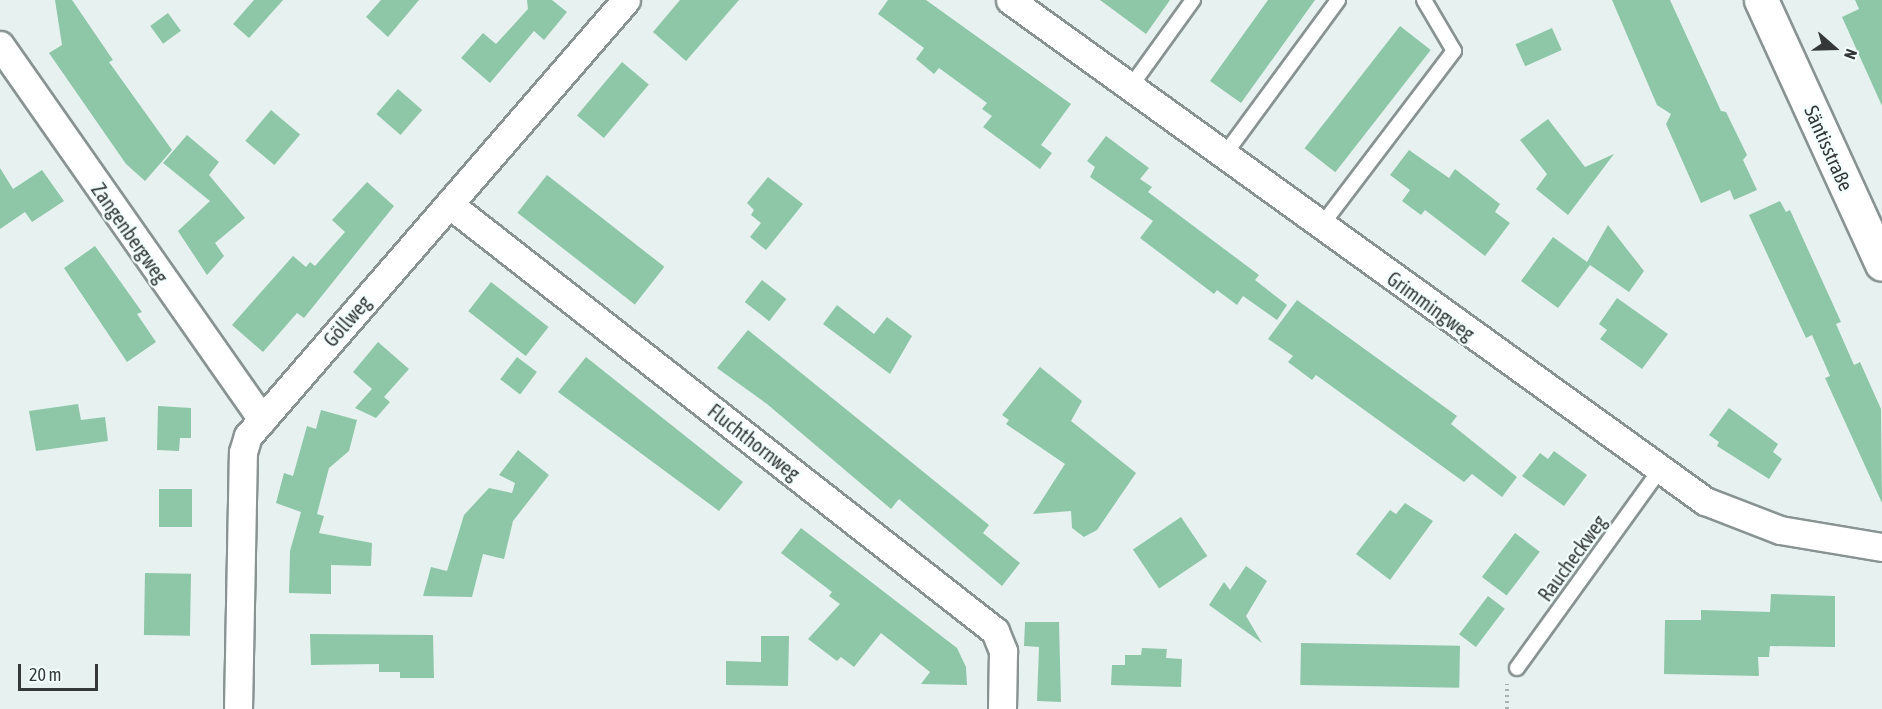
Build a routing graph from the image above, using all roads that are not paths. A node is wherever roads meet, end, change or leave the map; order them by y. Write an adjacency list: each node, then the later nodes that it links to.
1 (626, 0): 10 (street, Göllweg)
2 (1010, 0): 8 (street, Grimmingweg)
3 (1193, 0): 8 (lane)
4 (1338, 0): 9 (lane)
5 (1424, 0): 11 (lane)
6 (1761, 0): 12 (street, Säntisstraße)
7 (0, 45): 13 (street, Zangenbergweg)
8 (1131, 87): 9 (street, Grimmingweg)
9 (1225, 154): 11 (street, Grimmingweg)
10 (449, 204): 13 (street, Göllweg); 18 (street, Fluchthornweg)
11 (1321, 226): 14 (street, Grimmingweg)
12 (1882, 264)
13 (262, 419): 17 (street, Göllweg)
14 (1659, 471): 15 (street, Grimmingweg); 16 (lane, Raucheckweg)
15 (1882, 546)
16 (1517, 668)
17 (238, 709)
18 (1002, 709)

